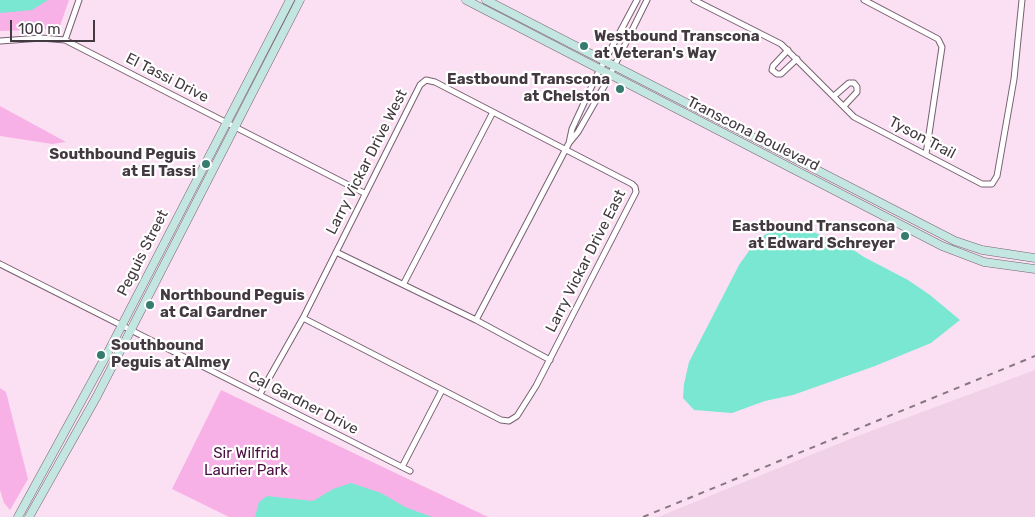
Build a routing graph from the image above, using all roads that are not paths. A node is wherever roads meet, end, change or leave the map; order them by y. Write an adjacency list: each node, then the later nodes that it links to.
1 (79, 0): 11 (street)
2 (290, 0): 22 (street, Peguis Street)
3 (300, 0): 23 (street, Peguis Street)
4 (466, 0): 17 (street, Transcona Boulevard)
5 (486, 0): 15 (street, Transcona Boulevard)
6 (637, 0): 15 (street)
7 (647, 0): 16 (street)
8 (694, 0): 13 (street, Tyson Trail)
9 (864, 0): 26 (street)
10 (1022, 0): 26 (street, Tyson Trail)
11 (65, 40): 12 (street, El Tassi Drive); 22 (street, El Tassi Drive)
12 (0, 41)
13 (788, 50): 14 (street, Tyson Trail); 14 (street)
14 (797, 59): 19 (street, Tyson Trail)
15 (604, 61): 16 (street, Transcona Boulevard); 17 (street)
16 (614, 66): 18 (street); 29 (street, Transcona Boulevard)
17 (599, 70): 18 (street, Transcona Boulevard); 24 (street)
18 (610, 76): 24 (street); 31 (street, Transcona Boulevard)
19 (834, 96): 20 (street, Tyson Trail); 20 (street)
20 (844, 106): 26 (street, Tyson Trail)
21 (493, 112): 25 (street, Larry Vickar Drive West); 27 (street, Larry Vickar Drive West); 32 (street)
22 (226, 122): 23 (street, El Tassi Drive); 35 (street, Peguis Street)
23 (236, 127): 27 (street, El Tassi Drive); 36 (street, Peguis Street)
24 (569, 143): 25 (street)
25 (565, 149): 34 (street); 37 (street, Larry Vickar Drive East)
26 (926, 154)
27 (364, 193): 28 (street, Larry Vickar Drive West)
28 (336, 252): 32 (street); 33 (street, Larry Vickar Drive West)
29 (1035, 258)
30 (0, 264): 35 (street, Cal Gardner Drive)
31 (1035, 269)
32 (404, 283): 34 (street)
33 (303, 318): 38 (street); 39 (street, Larry Vickar Drive West)
34 (476, 320): 37 (street)
35 (121, 326): 36 (street, Cal Gardner Drive); 42 (street, Peguis Street)
36 (130, 331): 39 (street, Cal Gardner Drive); 43 (street, Peguis Street)
37 (550, 360): 38 (street, Larry Vickar Drive East)
38 (442, 390): 40 (street)
39 (260, 394): 40 (street, Cal Gardner Drive)
40 (402, 467): 41 (street, Cal Gardner Drive)
41 (410, 471)
42 (18, 517)
43 (29, 517)

